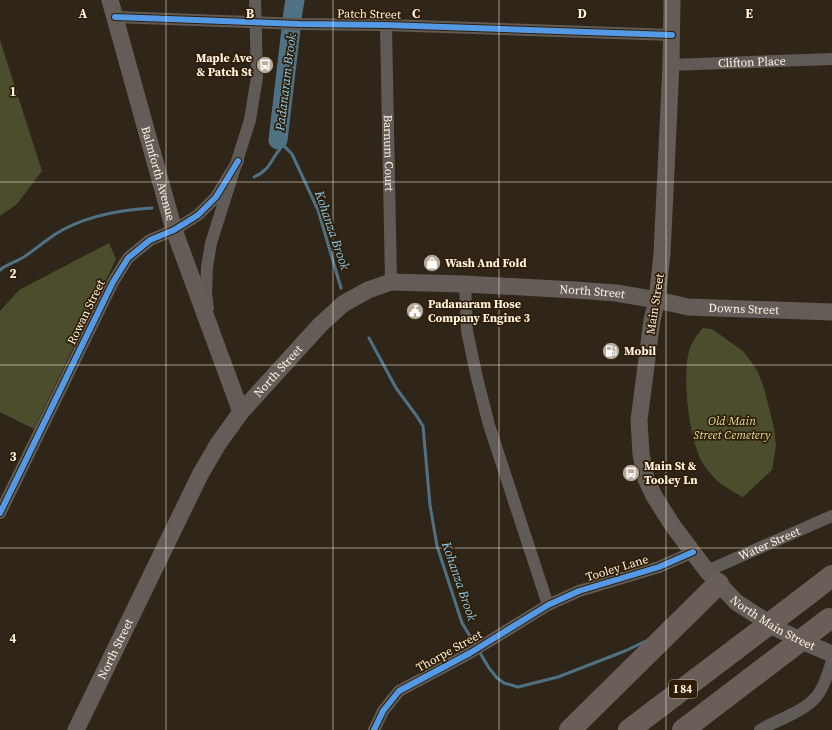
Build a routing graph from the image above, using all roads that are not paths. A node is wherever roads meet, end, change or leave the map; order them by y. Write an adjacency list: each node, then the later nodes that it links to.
1 (110, 0): 4 (main road, Balmforth Avenue)
2 (255, 0): 5 (street, Rowan Street)
3 (672, 0): 7 (main road, Main Street)
4 (115, 17): 5 (street, Patch Street); 11 (main road, Balmforth Avenue)
5 (256, 22): 6 (street, Patch Street); 10 (street, Rowan Street)
6 (386, 25): 7 (street, Patch Street); 12 (street, Barnum Court)
7 (672, 35): 9 (main road, Main Street)
8 (832, 59): 9 (street, Clifton Place)
9 (671, 65): 14 (main road, Main Street)
10 (238, 161): 11 (street, Rowan Street); 16 (street, Rowan Street)
11 (174, 230): 16 (main road, Balmforth Avenue); 18 (street, Rowan Street)
12 (391, 282): 13 (main road, North Street); 17 (main road, North Street)
13 (465, 284): 14 (main road, North Street); 23 (street)
14 (657, 300): 15 (main road, Downs Street); 20 (main road, Main Street)
15 (832, 312)
16 (209, 323): 17 (main road, Balmforth Avenue)
17 (241, 412): 27 (main road, North Street)
18 (0, 513)
19 (832, 516): 22 (street, Water Street)
20 (693, 552): 22 (main road, Main Street); 23 (street, Tooley Lane)
21 (832, 576): 30 (highway, I 84, bridge)
22 (713, 577): 25 (main road, North Main Street); 29 (highway)
23 (548, 605): 28 (street, Thorpe Street)
24 (831, 618): 31 (highway, I 84, bridge)
25 (832, 654)
26 (832, 660): 32 (street)
27 (76, 730)
28 (374, 730)
29 (570, 730)
30 (629, 730)
31 (683, 730)
32 (760, 730)

